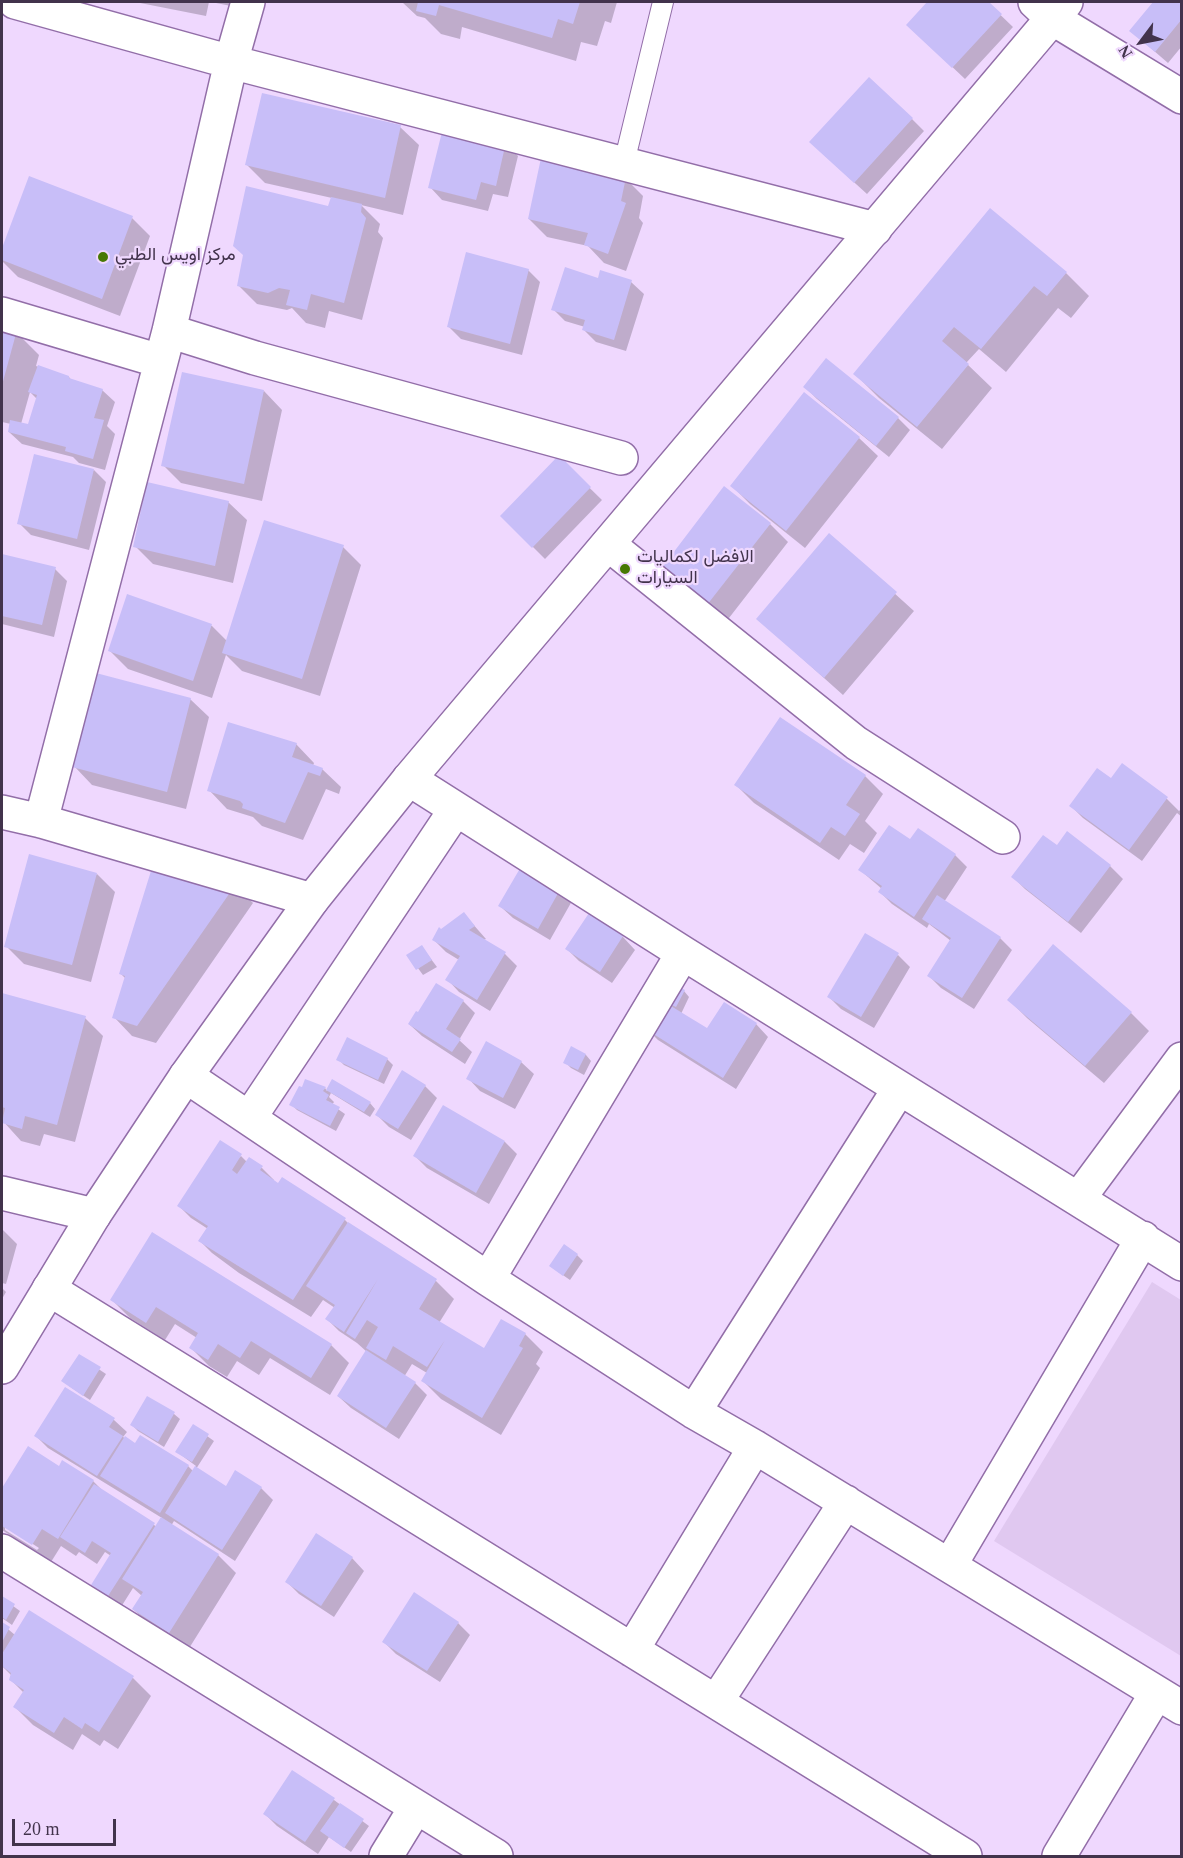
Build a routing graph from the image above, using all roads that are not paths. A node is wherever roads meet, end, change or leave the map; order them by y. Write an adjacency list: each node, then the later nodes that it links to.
1 (15, 2): 5 (street)
2 (248, 2): 5 (street)
3 (663, 2): 7 (lane)
4 (1051, 7): 6 (street); 8 (street)
5 (231, 62): 7 (street); 10 (street)
6 (1182, 97)
7 (624, 163): 8 (street)
8 (875, 229): 12 (street)
9 (2, 314): 10 (street)
10 (164, 346): 11 (street); 16 (street)
11 (621, 458)
12 (608, 544): 13 (street); 17 (street)
13 (409, 779): 14 (street); 18 (street)
14 (456, 809): 19 (street); 23 (street)
15 (2, 812): 16 (street)
16 (41, 820): 18 (street)
17 (1003, 837)
18 (312, 900): 21 (street)
19 (683, 953): 22 (street); 29 (street)
20 (1182, 1059): 25 (street)
21 (186, 1076): 23 (street); 26 (street)
22 (899, 1089): 25 (street); 32 (street)
23 (250, 1117): 29 (street)
24 (2, 1193): 26 (street)
25 (1079, 1198): 27 (street)
26 (93, 1215): 30 (street)
27 (1143, 1238): 28 (street); 36 (street)
28 (1182, 1263)
29 (488, 1279): 32 (street)
30 (49, 1289): 31 (street); 37 (street)
31 (2, 1367)
32 (694, 1412): 33 (street)
33 (755, 1447): 34 (street); 37 (street)
34 (846, 1502): 36 (street); 39 (street)
35 (2, 1551): 40 (street)
36 (950, 1565): 38 (street)
37 (632, 1650): 39 (street)
38 (1169, 1701): 44 (street)
39 (716, 1702): 43 (street)
40 (416, 1807): 41 (street); 42 (street)
41 (386, 1857)
42 (496, 1857)
43 (965, 1857)
44 (1059, 1857)

